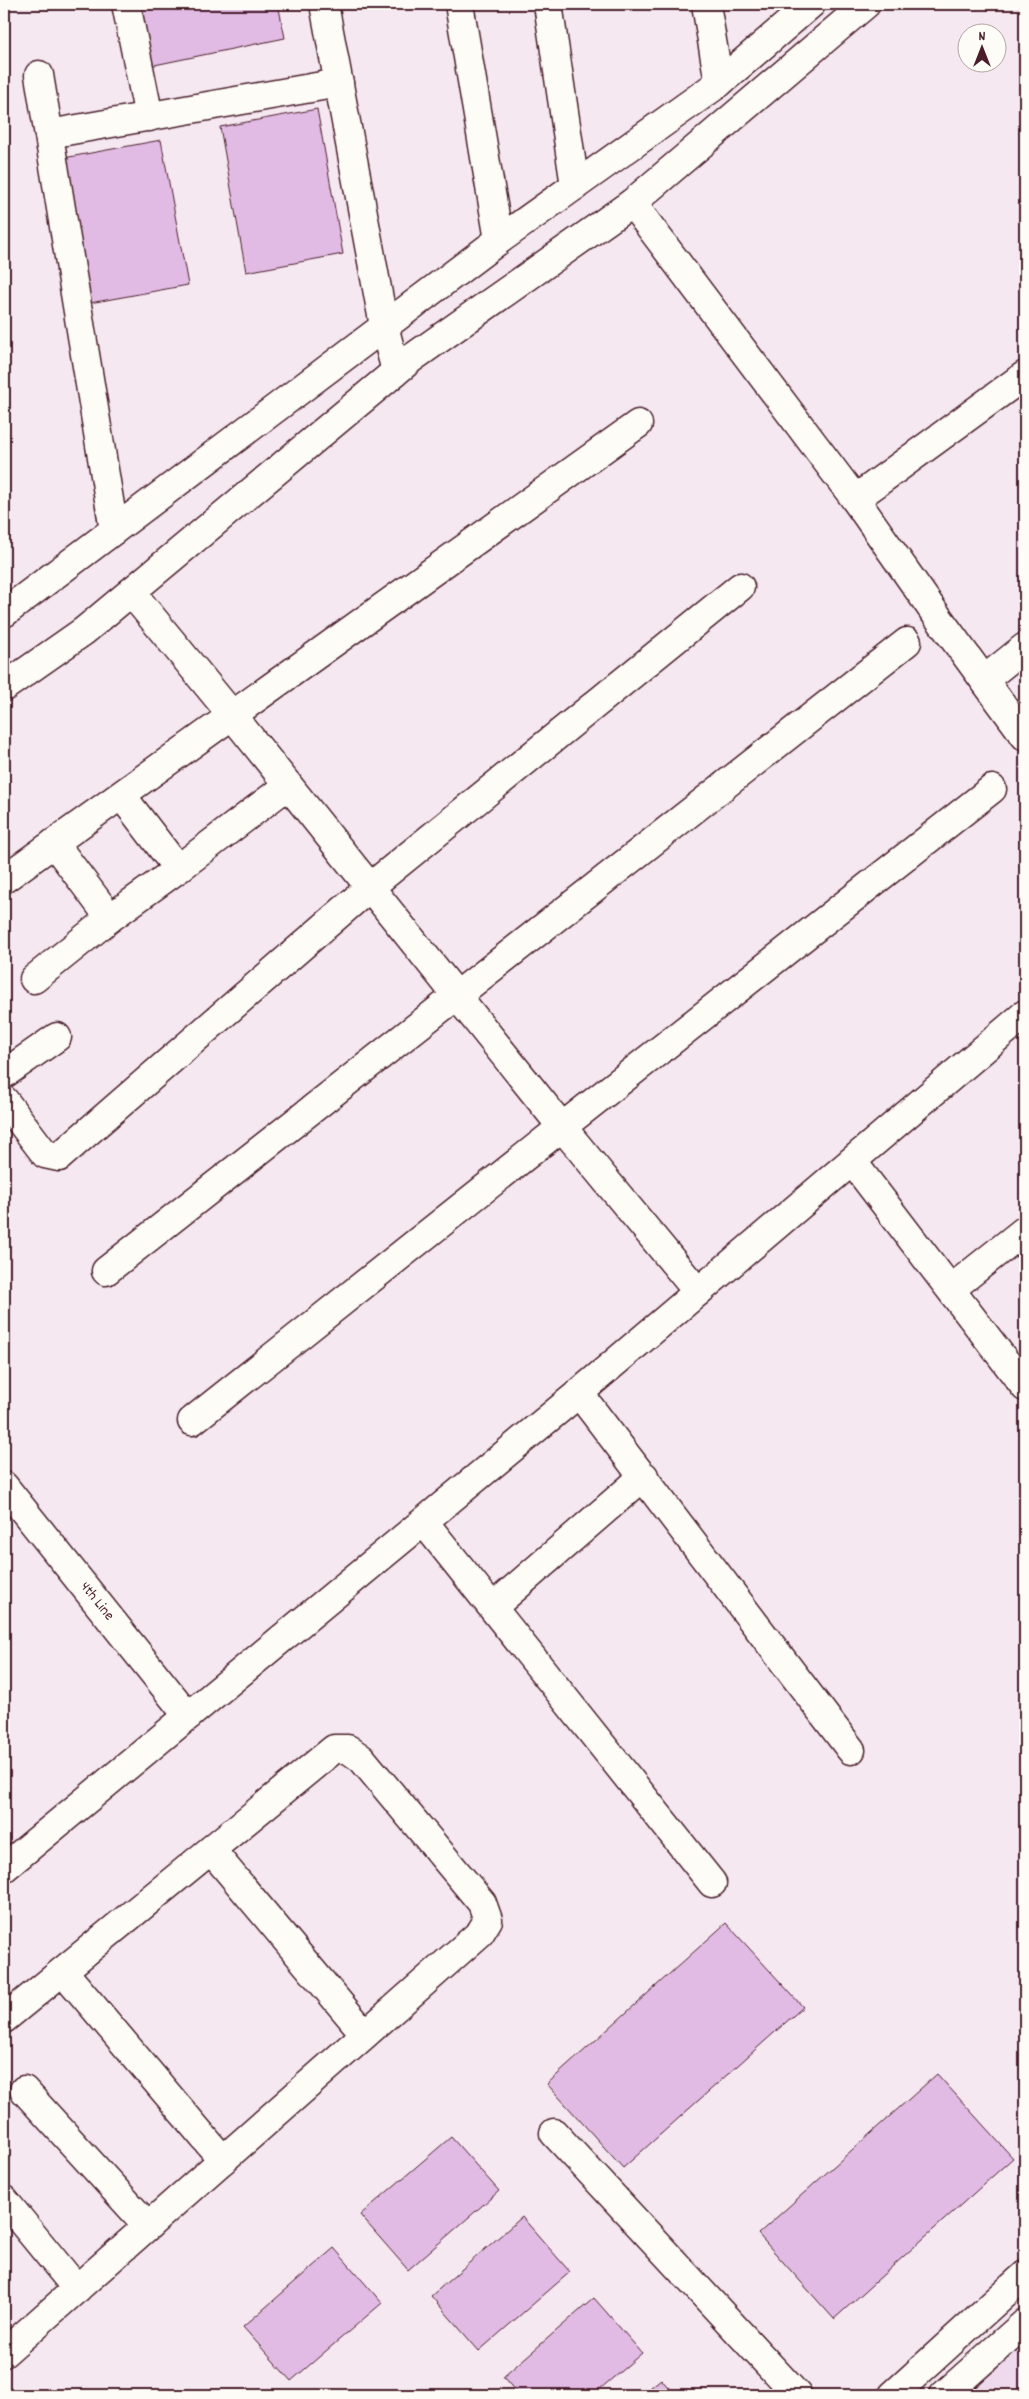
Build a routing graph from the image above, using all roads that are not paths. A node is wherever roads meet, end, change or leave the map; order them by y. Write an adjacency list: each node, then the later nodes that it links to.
1 (126, 4): 11 (street)
2 (324, 4): 9 (street)
3 (459, 4): 15 (street)
4 (548, 4): 13 (street)
5 (706, 4): 10 (street)
6 (811, 4): 10 (street)
7 (866, 4): 14 (street)
8 (39, 75): 12 (street)
9 (339, 83): 11 (street); 16 (street)
10 (719, 83): 13 (street)
11 (149, 117): 12 (street)
12 (49, 134): 21 (street)
13 (575, 186): 15 (street)
14 (632, 203): 17 (street); 20 (street)
15 (499, 240): 16 (street)
16 (384, 326): 17 (street); 21 (street)
17 (396, 370): 23 (street)
18 (1025, 375): 20 (street)
19 (638, 424): 29 (street)
20 (855, 499): 27 (street)
21 (114, 530): 24 (street)
22 (740, 588): 37 (street)
23 (131, 592): 28 (street); 29 (street)
24 (4, 614)
25 (907, 642): 40 (street)
26 (1025, 647): 27 (street)
27 (984, 680): 30 (street)
28 (4, 686)
29 (232, 715): 31 (street); 33 (street)
30 (1025, 736)
31 (288, 785): 35 (street); 37 (street)
32 (992, 789): 45 (street)
33 (122, 796): 34 (street); 35 (street)
34 (54, 843): 36 (street); 38 (street)
35 (178, 870): 38 (street)
36 (4, 879)
37 (370, 887): 40 (street); 44 (street)
38 (110, 918): 39 (street)
39 (34, 978)
40 (456, 995): 45 (street); 48 (street)
41 (1025, 1014): 46 (street)
42 (57, 1037): 43 (street)
43 (4, 1074)
44 (4, 1100)
45 (562, 1127): 50 (street); 53 (street)
46 (852, 1161): 49 (street); 50 (street)
47 (1025, 1230): 49 (street)
48 (106, 1271)
49 (950, 1289): 51 (street)
50 (698, 1292): 52 (street)
51 (1025, 1387)
52 (579, 1394): 54 (street); 56 (street)
53 (192, 1421)
54 (644, 1476): 57 (street); 59 (street)
55 (4, 1486): 58 (street, 4th Line)
56 (424, 1522): 57 (street); 58 (street)
57 (493, 1608): 62 (street)
58 (188, 1716): 61 (street)
59 (851, 1750)
60 (211, 1850): 63 (street); 65 (street); 65 (street)
61 (5, 1865)
62 (712, 1883)
63 (62, 1971): 64 (street); 68 (street)
64 (4, 2019)
65 (365, 2034): 68 (street)
66 (24, 2090): 70 (street)
67 (554, 2133): 75 (street)
68 (222, 2160): 70 (street)
69 (4, 2200): 72 (street)
70 (148, 2226): 72 (street)
71 (1025, 2275): 76 (street)
72 (77, 2289): 74 (street)
73 (1025, 2323): 77 (street)
74 (6, 2346)
75 (797, 2395)
76 (893, 2395)
77 (944, 2395)

